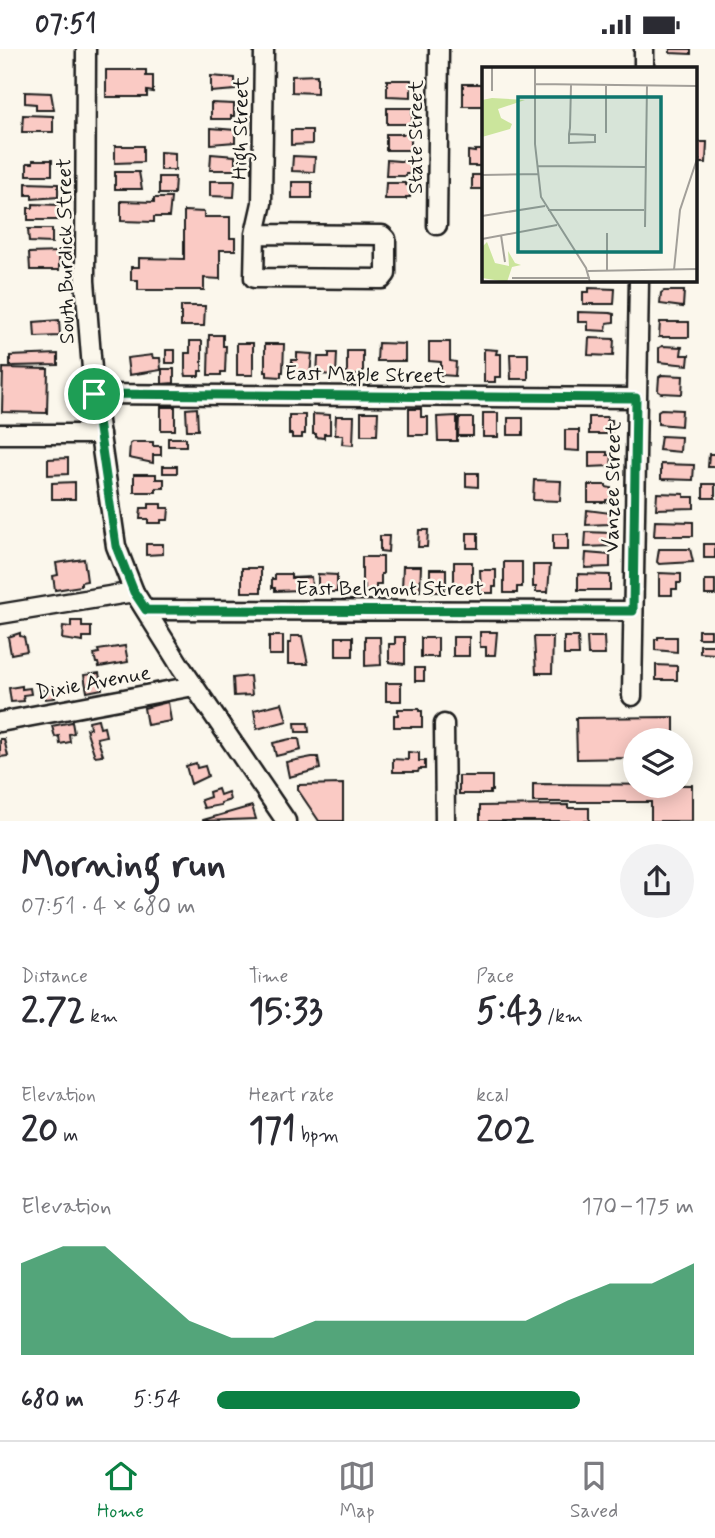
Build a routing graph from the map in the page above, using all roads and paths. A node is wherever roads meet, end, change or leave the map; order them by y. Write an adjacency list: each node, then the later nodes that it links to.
1 (86, 49): 9 (street, South Burdick Street)
2 (264, 49): 7 (street, High Street)
3 (439, 49): 6 (street, State Street)
4 (644, 49): 5 (street)
5 (644, 67)
6 (437, 225)
7 (255, 234): 7 (street, High Street)
8 (639, 282): 10 (street, Vanzee Street)
9 (94, 394): 10 (street, East Maple Street); 12 (street, South Burdick Street)
10 (636, 398): 15 (street, Vanzee Street)
11 (0, 434): 12 (street)
12 (100, 434): 13 (street, South Burdick Street)
13 (134, 592): 14 (street, South Burdick Street); 16 (street)
14 (146, 610): 15 (street, East Belmont Street); 17 (street, South Burdick Street)
15 (633, 611): 18 (street, Vanzee Street)
16 (0, 614)
17 (194, 686): 19 (street, Dixie Avenue); 21 (street, South Burdick Street)
18 (632, 696)
19 (0, 722)
20 (444, 724): 22 (street)
21 (286, 821)
22 (445, 821)

